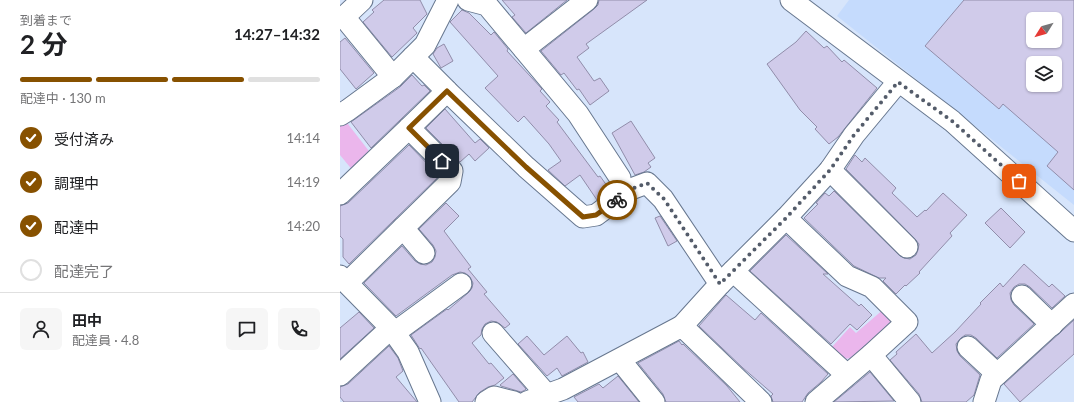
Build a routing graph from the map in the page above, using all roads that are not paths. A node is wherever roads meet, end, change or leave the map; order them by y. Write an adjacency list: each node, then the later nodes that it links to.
1 (362, 0): 8 (street)
2 (448, 0): 7 (street)
3 (468, 0): 6 (street)
4 (791, 0): 9 (street)
5 (577, 9): 6 (street)
6 (524, 49): 14 (street)
7 (413, 57): 8 (street); 10 (street)
8 (393, 77): 11 (street)
9 (898, 82): 13 (street); 18 (street)
10 (447, 91): 12 (street); 21 (street)
11 (340, 115)
12 (409, 128): 15 (street); 17 (street)
13 (830, 170): 16 (street); 19 (street)
14 (620, 178)
15 (340, 194)
16 (786, 218): 21 (street); 31 (street)
17 (403, 228): 20 (street); 22 (street)
18 (1074, 231)
19 (907, 247)
20 (424, 253)
21 (726, 278): 27 (street); 35 (street)
22 (343, 280): 28 (street)
23 (461, 284): 28 (street)
24 (1022, 296): 26 (street)
25 (1074, 304): 26 (street)
26 (1052, 325): 33 (street)
27 (682, 326): 32 (street); 43 (street)
28 (393, 330): 34 (street); 38 (street)
29 (493, 333): 36 (street)
30 (968, 347): 33 (street)
31 (871, 355): 35 (street); 44 (street)
32 (620, 360): 36 (street); 42 (street)
33 (997, 374): 45 (street)
34 (340, 375)
35 (847, 375): 37 (street)
36 (561, 395): 41 (street)
37 (818, 401)
38 (429, 402)
39 (486, 402): 40 (street)
40 (514, 402)
41 (527, 402)
42 (654, 402)
43 (761, 402)
44 (910, 402)
45 (984, 402)

